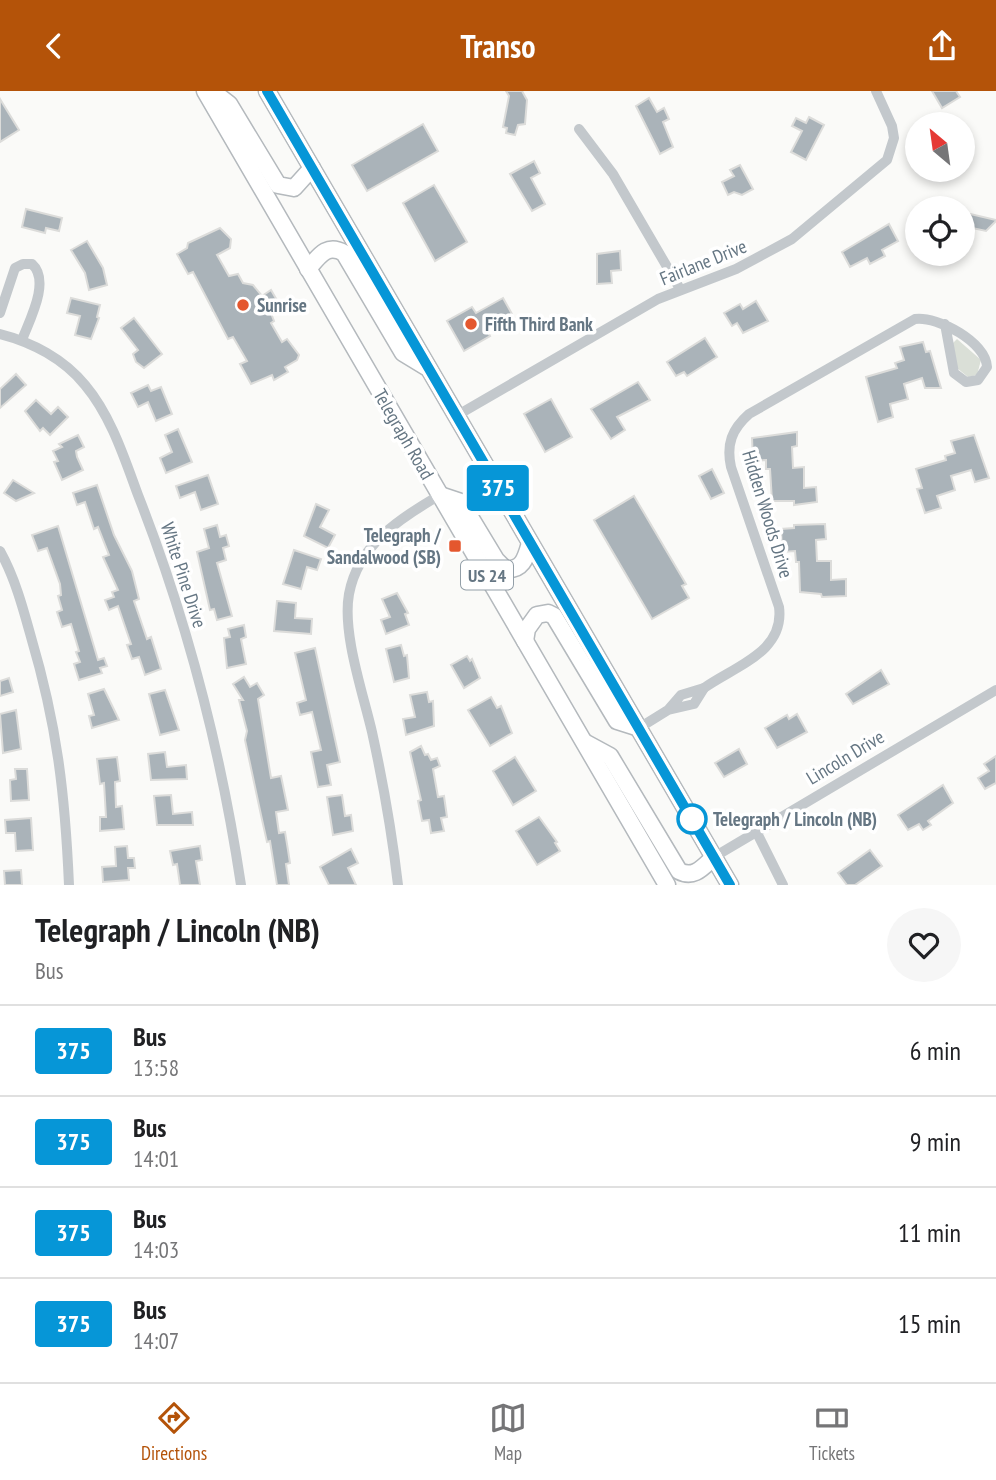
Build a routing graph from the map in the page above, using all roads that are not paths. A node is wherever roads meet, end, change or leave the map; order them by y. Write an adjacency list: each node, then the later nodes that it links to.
1 (205, 91): 7 (highway, Telegraph Road / US 24)
2 (212, 91): 6 (highway)
3 (267, 91): 6 (highway, US 24)
4 (876, 91): 8 (street, Fairlane Drive)
5 (579, 129): 8 (street)
6 (312, 168): 13 (highway, US 24)
7 (308, 269): 13 (highway); 15 (highway, Telegraph Road / US 24)
8 (680, 289): 14 (street, Fairlane Drive)
9 (0, 313): 12 (street)
10 (945, 324): 10 (street); 20 (street, Hidden Woods Drive)
11 (0, 334): 12 (street, White Pine Drive)
12 (22, 340): 25 (street, White Pine Drive)
13 (428, 368): 14 (highway, US 24)
14 (456, 416): 16 (highway, US 24)
15 (440, 495): 16 (highway); 18 (highway, Telegraph Road / US 24); 26 (street)
16 (530, 543): 20 (highway, US 24)
17 (0, 551): 24 (street)
18 (525, 641): 20 (highway); 21 (highway, Telegraph Road / US 24)
19 (996, 690): 22 (street, Lincoln Drive)
20 (639, 728): 23 (highway, US 24)
21 (584, 741): 23 (highway); 27 (highway, Telegraph Road / US 24)
22 (756, 831): 23 (street, Lincoln Drive); 29 (street)
23 (714, 857): 28 (highway, US 24)
24 (69, 885)
25 (241, 885)
26 (398, 885)
27 (667, 885)
28 (730, 885)
29 (783, 885)

